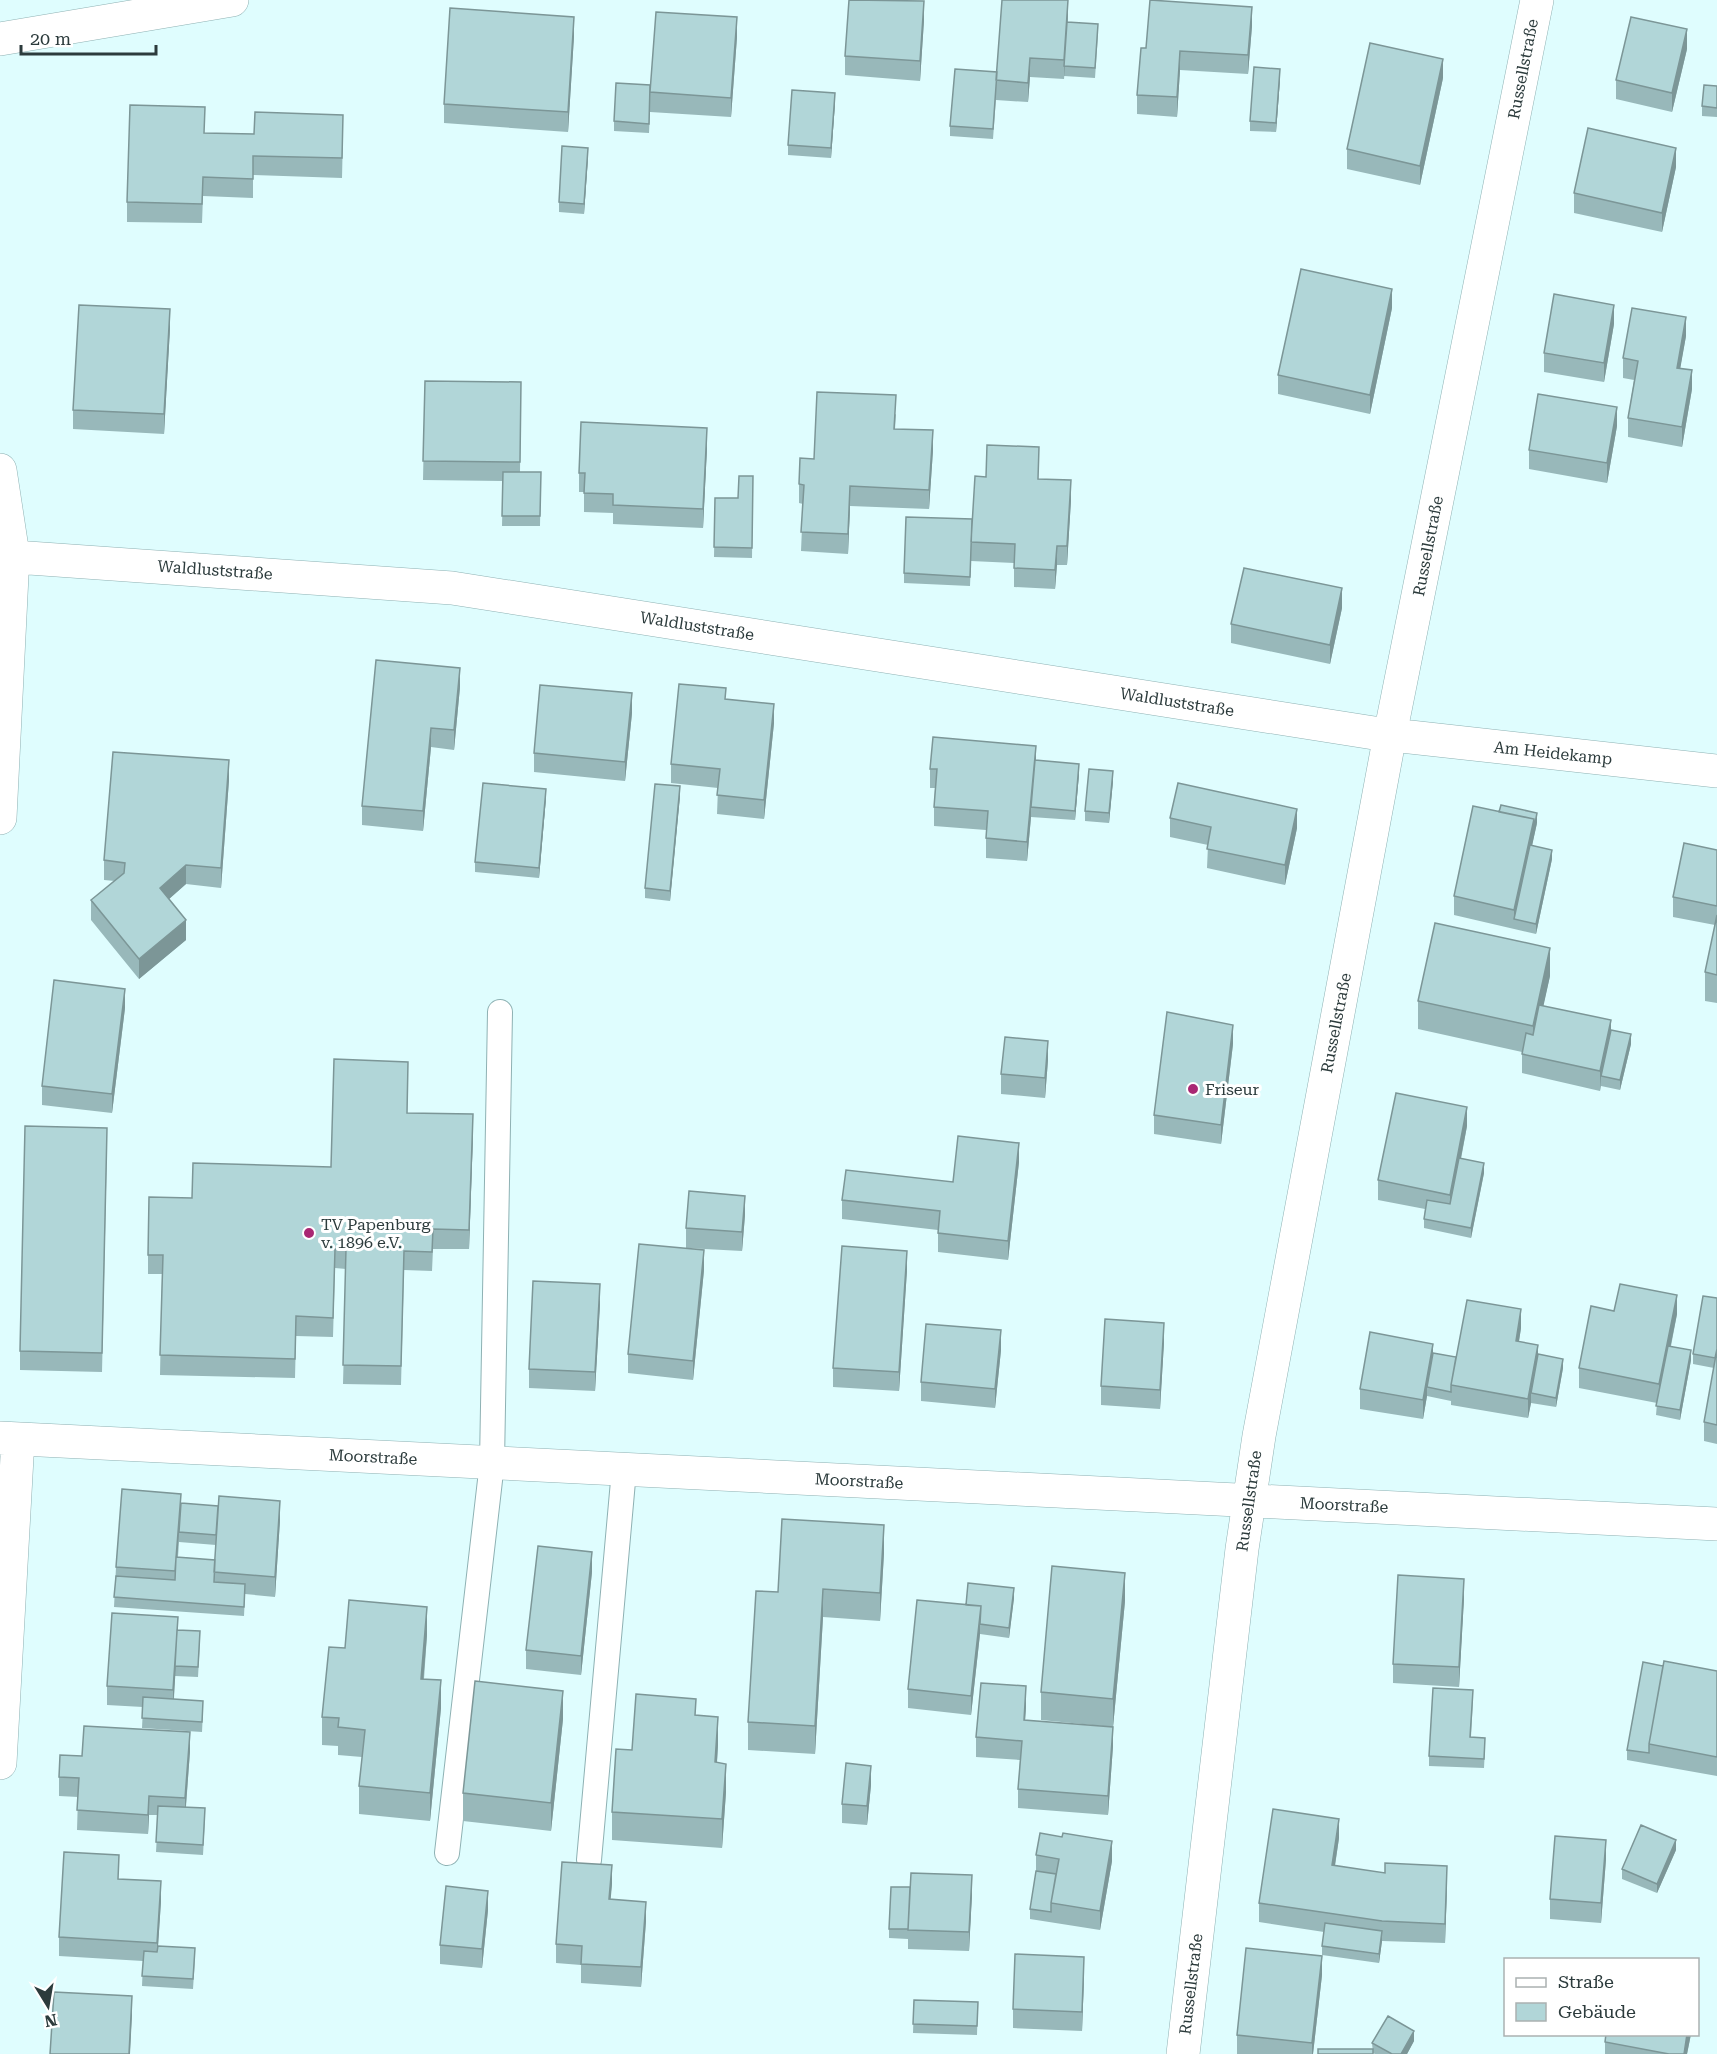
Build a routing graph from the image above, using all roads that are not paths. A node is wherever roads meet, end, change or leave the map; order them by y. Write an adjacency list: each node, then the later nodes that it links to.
1 (232, 0): 3 (street)
2 (1537, 0): 6 (street, Russellstraße)
3 (0, 39)
4 (0, 470): 5 (street)
5 (6, 555): 6 (street, Waldluststraße); 8 (street)
6 (1390, 735): 7 (street, Am Heidekamp); 13 (street, Russellstraße)
7 (1717, 771)
8 (0, 818)
9 (500, 1012): 11 (lane)
10 (9, 1438): 11 (street, Moorstraße); 15 (street)
11 (492, 1463): 12 (street, Moorstraße); 16 (lane)
12 (624, 1470): 13 (street, Moorstraße); 17 (lane)
13 (1249, 1500): 14 (street, Moorstraße); 18 (street, Russellstraße)
14 (1717, 1524)
15 (0, 1763)
16 (447, 1853)
17 (589, 1860)
18 (1183, 2054)

